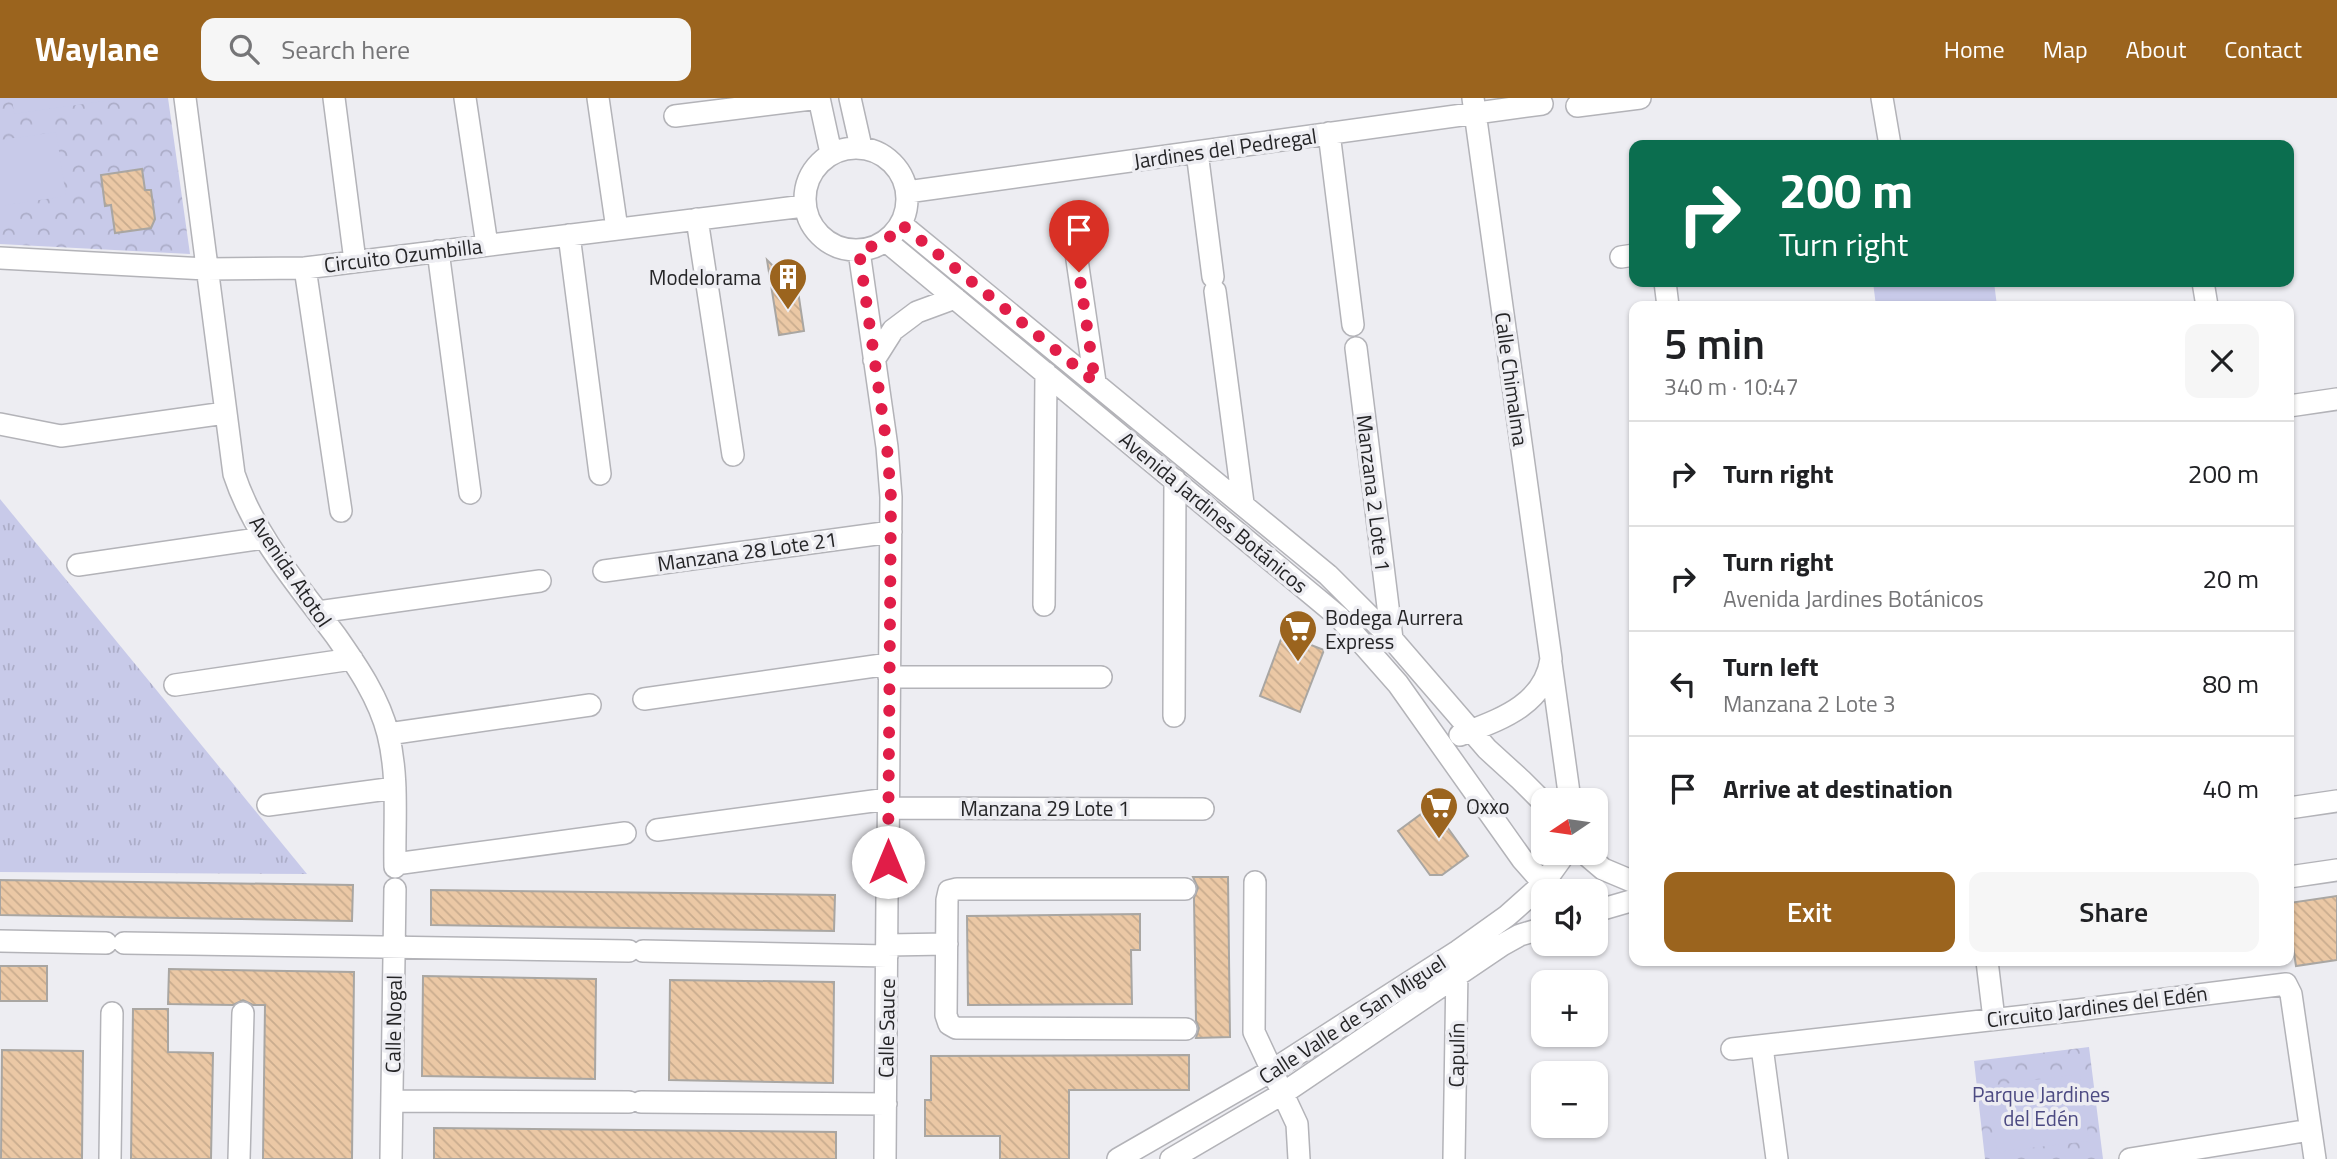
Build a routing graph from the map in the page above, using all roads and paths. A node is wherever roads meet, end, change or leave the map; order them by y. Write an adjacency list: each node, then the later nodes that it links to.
1 (185, 98): 32 (street, Avenida Atotol)
2 (334, 98): 30 (street)
3 (465, 98): 25 (street)
4 (598, 98): 22 (street)
5 (819, 98): 12 (street); 17 (street)
6 (850, 98): 15 (street)
7 (1640, 98): 11 (street)
8 (1882, 98): 14 (street)
9 (1542, 104): 10 (street, Jardines del Pedregal)
10 (1474, 106): 13 (street, Jardines del Pedregal); 58 (street, Calle Chimalma)
11 (1577, 106)
12 (675, 116)
13 (1329, 133): 16 (street, Jardines del Pedregal); 34 (street)
14 (1889, 140)
15 (861, 147): 17 (street); 18 (street)
16 (1197, 152): 18 (street, Jardines del Pedregal); 47 (street)
17 (831, 153): 19 (street)
18 (907, 192): 21 (street)
19 (804, 206): 20 (street, Circuito Ozumbilla); 27 (street)
20 (697, 219): 22 (street, Circuito Ozumbilla); 43 (street)
21 (901, 224): 24 (street); 38 (street, Avenida Jardines Botánicos)
22 (617, 229): 23 (street, Circuito Ozumbilla)
23 (569, 235): 25 (street, Circuito Ozumbilla); 44 (street)
24 (886, 241): 27 (street); 33 (street, Avenida Jardines Botánicos)
25 (487, 245): 26 (street, Circuito Ozumbilla)
26 (438, 251): 30 (street, Circuito Ozumbilla); 46 (street)
27 (859, 251): 36 (street)
28 (1076, 253): 38 (street)
29 (0, 258): 32 (street, Circuito Ozumbilla)
30 (355, 261): 31 (street, Circuito Ozumbilla)
31 (305, 268): 32 (street, Circuito Ozumbilla); 48 (street)
32 (206, 269): 41 (street, Avenida Atotol)
33 (956, 298): 36 (street); 37 (street, Avenida Jardines Botánicos)
34 (1353, 325)
35 (1356, 348): 56 (street, Manzana 2 Lote 1)
36 (874, 360): 49 (street)
37 (1046, 373): 45 (street, Avenida Jardines Botánicos); 54 (street)
38 (1095, 382): 47 (street, Avenida Jardines Botánicos)
39 (2337, 399): 40 (street)
40 (2294, 405)
41 (225, 413): 42 (street); 50 (street, Avenida Atotol)
42 (0, 424)
43 (733, 455)
44 (600, 474)
45 (1175, 480): 64 (street); 67 (street, Avenida Jardines Botánicos)
46 (470, 493)
47 (1243, 503): 56 (street, Avenida Jardines Botánicos)
48 (341, 511)
49 (891, 532): 52 (street, Manzana 28 Lote 21); 59 (street)
50 (264, 538): 51 (street); 55 (street, Avenida Atotol)
51 (78, 565)
52 (604, 570)
53 (540, 581): 55 (street)
54 (1044, 605)
55 (318, 612): 57 (street, Avenida Atotol)
56 (1392, 639): 65 (street, Avenida Jardines Botánicos)
57 (352, 659): 61 (street); 66 (street, Avenida Atotol)
58 (1551, 659): 65 (street); 71 (street, Calle Chimalma)
59 (889, 671): 60 (street); 62 (street); 74 (street)
60 (1101, 677)
61 (175, 685)
62 (644, 699)
63 (590, 705): 66 (street)
64 (1174, 716)
65 (1471, 731): 67 (street); 68 (street, Avenida Jardines Botánicos)
66 (388, 734): 70 (street, Avenida Atotol)
67 (1442, 743): 69 (street, Avenida Jardines Botánicos)
68 (1506, 768): 69 (street); 72 (street, Avenida Jardines Botánicos)
69 (1472, 785): 85 (street, Avenida Jardines Botánicos)
70 (395, 788): 75 (street); 83 (street, Avenida Atotol)
71 (1568, 788)
72 (1531, 790)
73 (2337, 801): 76 (street)
74 (888, 803): 77 (street, Manzana 29 Lote 1); 78 (street, Manzana 29 Lote 1); 80 (street)
75 (268, 806)
76 (2294, 807)
77 (1203, 808)
78 (657, 830)
79 (625, 833): 83 (street)
80 (888, 862)
81 (1598, 865): 86 (street)
82 (2337, 870): 84 (street)
83 (395, 873): 98 (street, Calle Nogal)
84 (2294, 876)
85 (1539, 879)
86 (1629, 880)
87 (1255, 882): 109 (street)
88 (1185, 889): 97 (street)
89 (887, 896): 99 (street, Calle Sauce)
90 (1531, 899): 93 (street, Calle Valle de San Miguel)
91 (1629, 901): 92 (street)
92 (1608, 908)
93 (1507, 916): 95 (street); 100 (street, Calle Valle de San Miguel)
94 (1531, 932): 95 (street, Calle Valle de San Miguel)
95 (1520, 935): 102 (street, Calle Valle de San Miguel)
96 (0, 941): 98 (street)
97 (947, 944): 99 (street); 106 (street)
98 (394, 946): 99 (street); 111 (street, Calle Nogal)
99 (887, 950): 112 (street, Calle Sauce)
100 (1458, 951): 102 (street, Capulín); 109 (street, Calle Valle de San Miguel)
101 (1988, 966): 105 (street)
102 (1457, 977): 110 (street, Calle Valle de San Miguel); 121 (street, Capulín)
103 (112, 1013): 114 (street)
104 (243, 1013): 115 (street)
105 (1994, 1019): 107 (street, Circuito Jardines del Edén); 113 (street, Circuito Jardines del Edén)
106 (1186, 1029)
107 (1762, 1047): 108 (street, Circuito Jardines del Edén); 122 (street)
108 (1731, 1049)
109 (1271, 1071): 110 (street); 118 (street, Calle Valle de San Miguel)
110 (1282, 1094): 119 (street, Calle Valle de San Miguel); 120 (street)
111 (392, 1101): 112 (street); 116 (street, Calle Nogal)
112 (886, 1104): 117 (street, Calle Sauce)
113 (2311, 1130): 123 (street); 124 (street, Circuito Jardines del Edén)
114 (110, 1159)
115 (239, 1159)
116 (391, 1159)
117 (885, 1159)
118 (1118, 1159)
119 (1171, 1159)
120 (1299, 1159)
121 (1454, 1159)
122 (1777, 1159)
123 (2130, 1159)
124 (2315, 1159)

